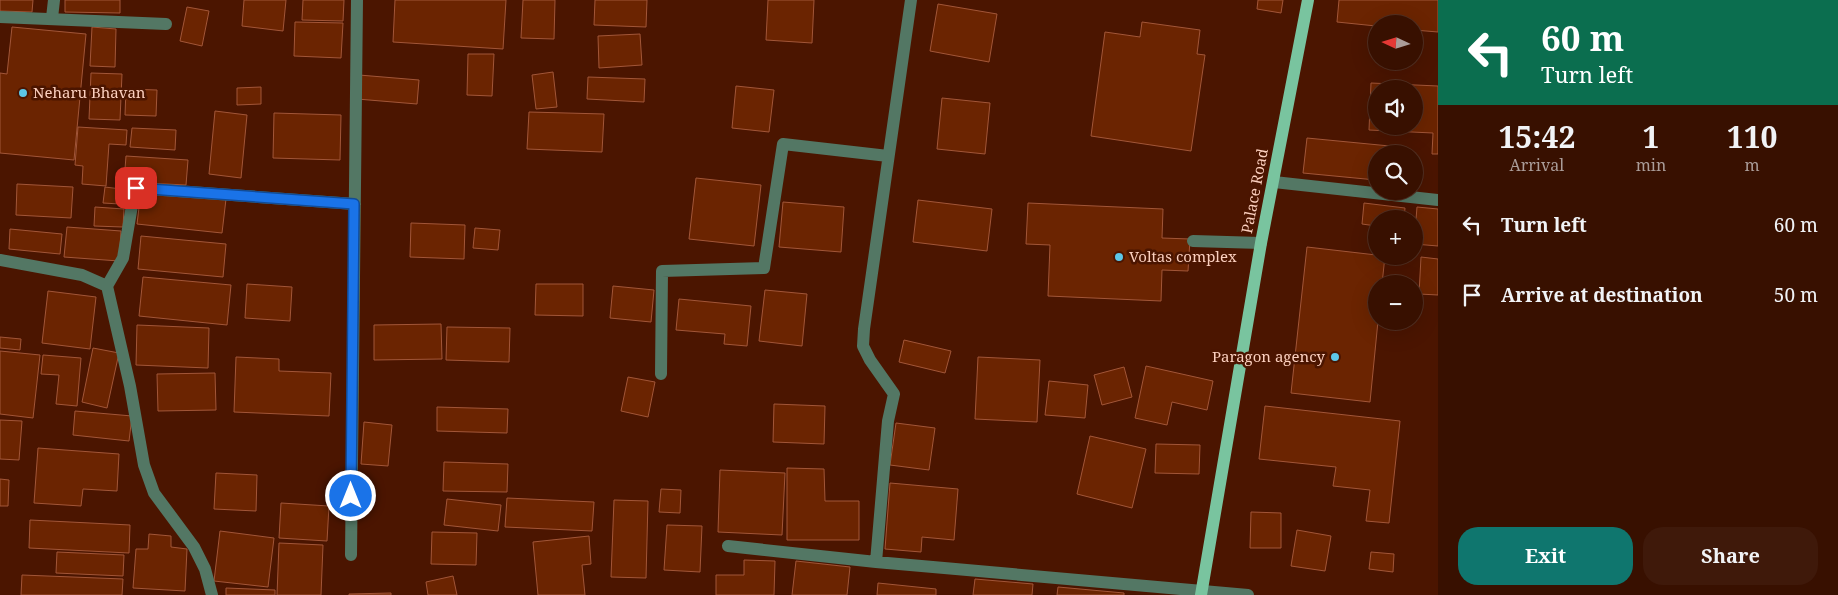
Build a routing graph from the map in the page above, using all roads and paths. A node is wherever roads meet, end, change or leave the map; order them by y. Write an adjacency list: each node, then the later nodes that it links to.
1 (54, 0): 6 (street)
2 (358, 0): 11 (street)
3 (911, 0): 8 (street)
4 (1308, 0): 9 (main road, Palace Road)
5 (0, 17): 6 (street)
6 (52, 18): 7 (street)
7 (166, 24)
8 (888, 156): 16 (street); 19 (street)
9 (1274, 182): 10 (street); 13 (main road, Palace Road)
10 (1438, 200)
11 (354, 204): 15 (street); 18 (street)
12 (1193, 241): 13 (street)
13 (1261, 243): 20 (main road, Palace Road)
14 (0, 260): 15 (street)
15 (107, 286): 21 (street)
16 (661, 374)
17 (728, 546): 19 (street)
18 (351, 555)
19 (876, 562): 20 (street)
20 (1201, 594): 22 (street)
21 (212, 595)
22 (1248, 595)

